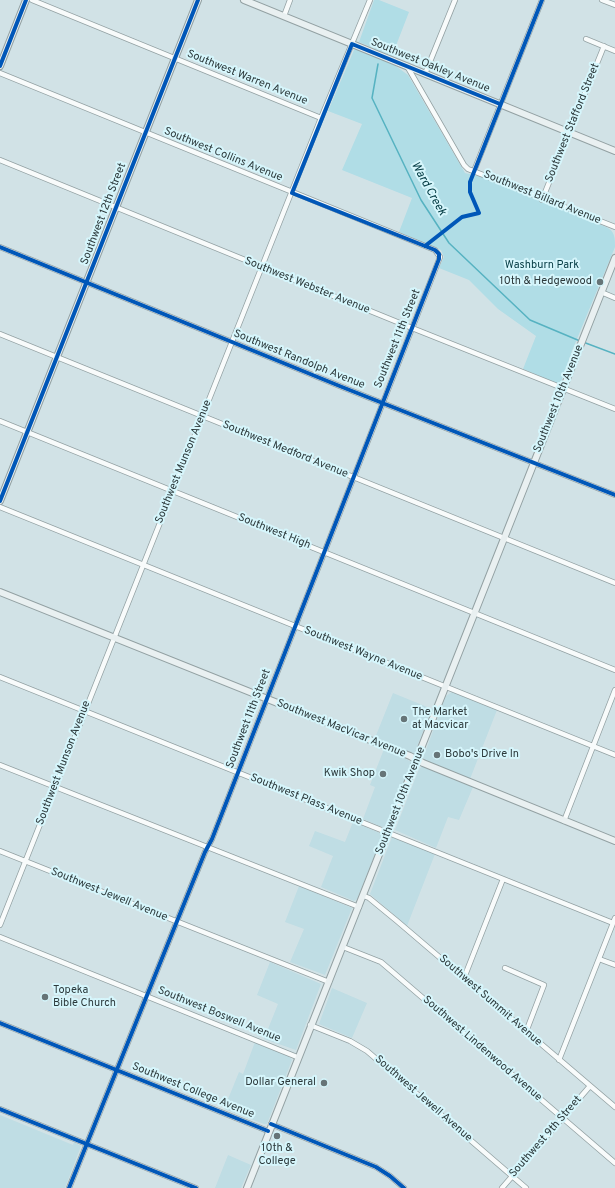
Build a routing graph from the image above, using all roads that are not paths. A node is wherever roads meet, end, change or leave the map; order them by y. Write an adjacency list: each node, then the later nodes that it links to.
1 (26, 0): 17 (main road)
2 (32, 0): 16 (street, Southwest Warren Avenue)
3 (198, 0): 16 (main road, Southwest 12th Street)
4 (244, 0): 11 (main road, Southwest Oakley Avenue)
5 (290, 0): 11 (street)
6 (370, 0): 13 (street, Southwest Munson Avenue)
7 (455, 0): 20 (street)
8 (542, 0): 21 (street)
9 (602, 0): 10 (street)
10 (615, 5)
11 (284, 16): 13 (main road, Southwest Oakley Avenue)
12 (586, 39): 14 (street)
13 (352, 44): 18 (main road, Southwest Oakley Avenue); 22 (street, Southwest Munson Avenue)
14 (604, 46): 15 (street); 23 (street, Southwest Stafford Street)
15 (615, 51)
16 (174, 58): 22 (street, Southwest Warren Avenue); 24 (main road, Southwest 12th Street)
17 (0, 66)
18 (407, 66): 20 (main road, Southwest Oakley Avenue); 27 (street, Southwest Billard Avenue)
19 (0, 73): 24 (street, Southwest Collins Avenue)
20 (425, 74): 21 (main road, Southwest Oakley Avenue)
21 (500, 104): 23 (main road, Southwest Oakley Avenue); 27 (street)
22 (321, 118): 28 (street, Southwest Munson Avenue)
23 (569, 132): 25 (main road, Southwest Oakley Avenue); 29 (street, Southwest Stafford Street)
24 (145, 133): 28 (street, Southwest Collins Avenue); 30 (main road, Southwest 12th Street)
25 (615, 151)
26 (0, 160): 30 (street, Southwest Webster Avenue)
27 (474, 171): 29 (street, Southwest Billard Avenue)
28 (292, 193): 33 (street, Southwest Collins Avenue); 35 (street, Southwest Munson Avenue)
29 (542, 200): 31 (street, Southwest Billard Avenue)
30 (116, 207): 35 (street, Southwest Webster Avenue); 36 (main road, Southwest 12th Street)
31 (615, 227)
32 (0, 247): 36 (street, Southwest Randolph Avenue)
33 (439, 254): 39 (street, Southwest 11th Street)
34 (615, 258): 37 (main road, Southwest 10th Avenue)
35 (262, 268): 39 (street, Southwest Webster Avenue); 41 (street, Southwest Munson Avenue)
36 (86, 282): 41 (street, Southwest Randolph Avenue); 42 (main road, Southwest 12th Street)
37 (601, 292): 38 (street); 43 (main road, Southwest 10th Avenue)
38 (615, 298)
39 (412, 328): 43 (street, Southwest Webster Avenue); 44 (street, Southwest 11th Street)
40 (0, 334): 42 (street, Southwest Medford Avenue)
41 (233, 342): 44 (street, Southwest Randolph Avenue); 46 (street, Southwest Munson Avenue)
42 (57, 357): 46 (street, Southwest Medford Avenue); 48 (main road, Southwest 12th Street)
43 (563, 388): 45 (street, Southwest Webster Avenue); 49 (main road, Southwest 10th Avenue)
44 (382, 403): 49 (street, Southwest Randolph Avenue); 50 (street, Southwest 11th Street)
45 (615, 409)
46 (203, 417): 50 (street, Southwest Medford Avenue); 51 (street, Southwest Munson Avenue)
47 (0, 421): 48 (street, Southwest High)
48 (28, 432): 51 (street, Southwest High); 53 (main road, Southwest 12th Street)
49 (534, 463): 52 (street, Southwest Randolph Avenue); 55 (main road, Southwest 10th Avenue)
50 (353, 478): 55 (street, Southwest Medford Avenue); 56 (street, Southwest 11th Street)
51 (173, 491): 56 (street, Southwest High); 57 (street, Southwest Munson Avenue)
52 (615, 495)
53 (0, 502)
54 (0, 507): 57 (street, Southwest Wayne Avenue)
55 (504, 538): 58 (street, Southwest Medford Avenue); 60 (main road, Southwest 10th Avenue)
56 (324, 552): 60 (street, Southwest High); 61 (street, Southwest 11th Street)
57 (144, 564): 61 (street, Southwest Wayne Avenue); 62 (street, Southwest Munson Avenue)
58 (615, 583)
59 (0, 592): 62 (main road, Southwest MacVicar Avenue)
60 (475, 613): 63 (street, Southwest High); 65 (main road, Southwest 10th Avenue)
61 (295, 627): 65 (street, Southwest Wayne Avenue); 67 (street, Southwest 11th Street)
62 (114, 637): 67 (main road, Southwest MacVicar Avenue); 68 (street, Southwest Munson Avenue)
63 (615, 670)
64 (0, 677): 68 (street, Southwest Plass Avenue)
65 (446, 687): 69 (street, Southwest Wayne Avenue); 71 (main road, Southwest 10th Avenue)
66 (615, 690): 69 (street)
67 (267, 699): 71 (main road, Southwest MacVicar Avenue); 73 (street, Southwest 11th Street)
68 (84, 711): 73 (street, Southwest Plass Avenue); 74 (street, Southwest Munson Avenue)
69 (593, 746): 70 (street, Southwest Wayne Avenue); 75 (street)
70 (615, 755)
71 (417, 760): 75 (main road, Southwest MacVicar Avenue); 76 (main road, Southwest 10th Avenue)
72 (0, 765): 74 (street)
73 (238, 773): 76 (street, Southwest Plass Avenue); 78 (street, Southwest 11th Street)
74 (54, 787): 78 (street); 80 (street, Southwest Munson Avenue)
75 (564, 821): 77 (main road, Southwest MacVicar Avenue)
76 (389, 833): 81 (street, Southwest Plass Avenue); 82 (main road, Southwest 10th Avenue)
77 (615, 841)
78 (208, 847): 83 (street); 85 (street, Southwest 11th Street)
79 (0, 851): 80 (street, Southwest Jewell Avenue)
80 (26, 862): 85 (street, Southwest Jewell Avenue); 86 (street, Southwest Munson Avenue)
81 (503, 879): 84 (street, Southwest Plass Avenue); 92 (street)
82 (364, 896): 83 (main road, Southwest 10th Avenue); 92 (street, Southwest Summit Avenue)
83 (359, 907): 88 (main road, Southwest 10th Avenue)
84 (614, 921): 89 (street)
85 (176, 922): 93 (street, Southwest Jewell Avenue); 94 (street, Southwest 11th Street)
86 (0, 925)
87 (0, 937): 94 (street, Southwest Boswell Avenue)
88 (343, 947): 93 (main road, Southwest 10th Avenue); 104 (street, Southwest Lindenwood Avenue)
89 (599, 959): 90 (street); 99 (street)
90 (615, 965)
91 (505, 968): 97 (street)
92 (464, 978): 97 (street, Southwest Summit Avenue)
93 (329, 982): 96 (main road, Southwest 10th Avenue)
94 (146, 996): 98 (street, Southwest Boswell Avenue); 100 (street, Southwest 11th Street)
95 (0, 1023): 100 (street, Southwest College Avenue)
96 (310, 1026): 98 (main road, Southwest 10th Avenue); 109 (street, Southwest Jewell Avenue)
97 (526, 1032): 99 (street, Southwest Summit Avenue)
98 (297, 1057): 105 (main road, Southwest 10th Avenue)
99 (559, 1060): 101 (street, Southwest Summit Avenue)
100 (117, 1070): 106 (street, Southwest College Avenue); 107 (street, Southwest 11th Street)
101 (590, 1086): 102 (street, Southwest Summit Avenue); 104 (street, Southwest 9th Street)
102 (615, 1107)
103 (0, 1109): 107 (street)
104 (562, 1117): 108 (street, Southwest Lindenwood Avenue); 109 (street, Southwest 9th Street)
105 (271, 1124): 106 (main road, Southwest 10th Avenue); 113 (street)
106 (268, 1131): 112 (main road, Southwest 10th Avenue)
107 (87, 1144): 110 (street, Southwest 11th Street); 111 (street)
108 (615, 1163)
109 (512, 1176): 114 (street, Southwest 9th Street); 115 (street, Southwest Jewell Avenue)
110 (69, 1188)
111 (196, 1188)
112 (247, 1188)
113 (404, 1188)
114 (502, 1188)
115 (526, 1188)

